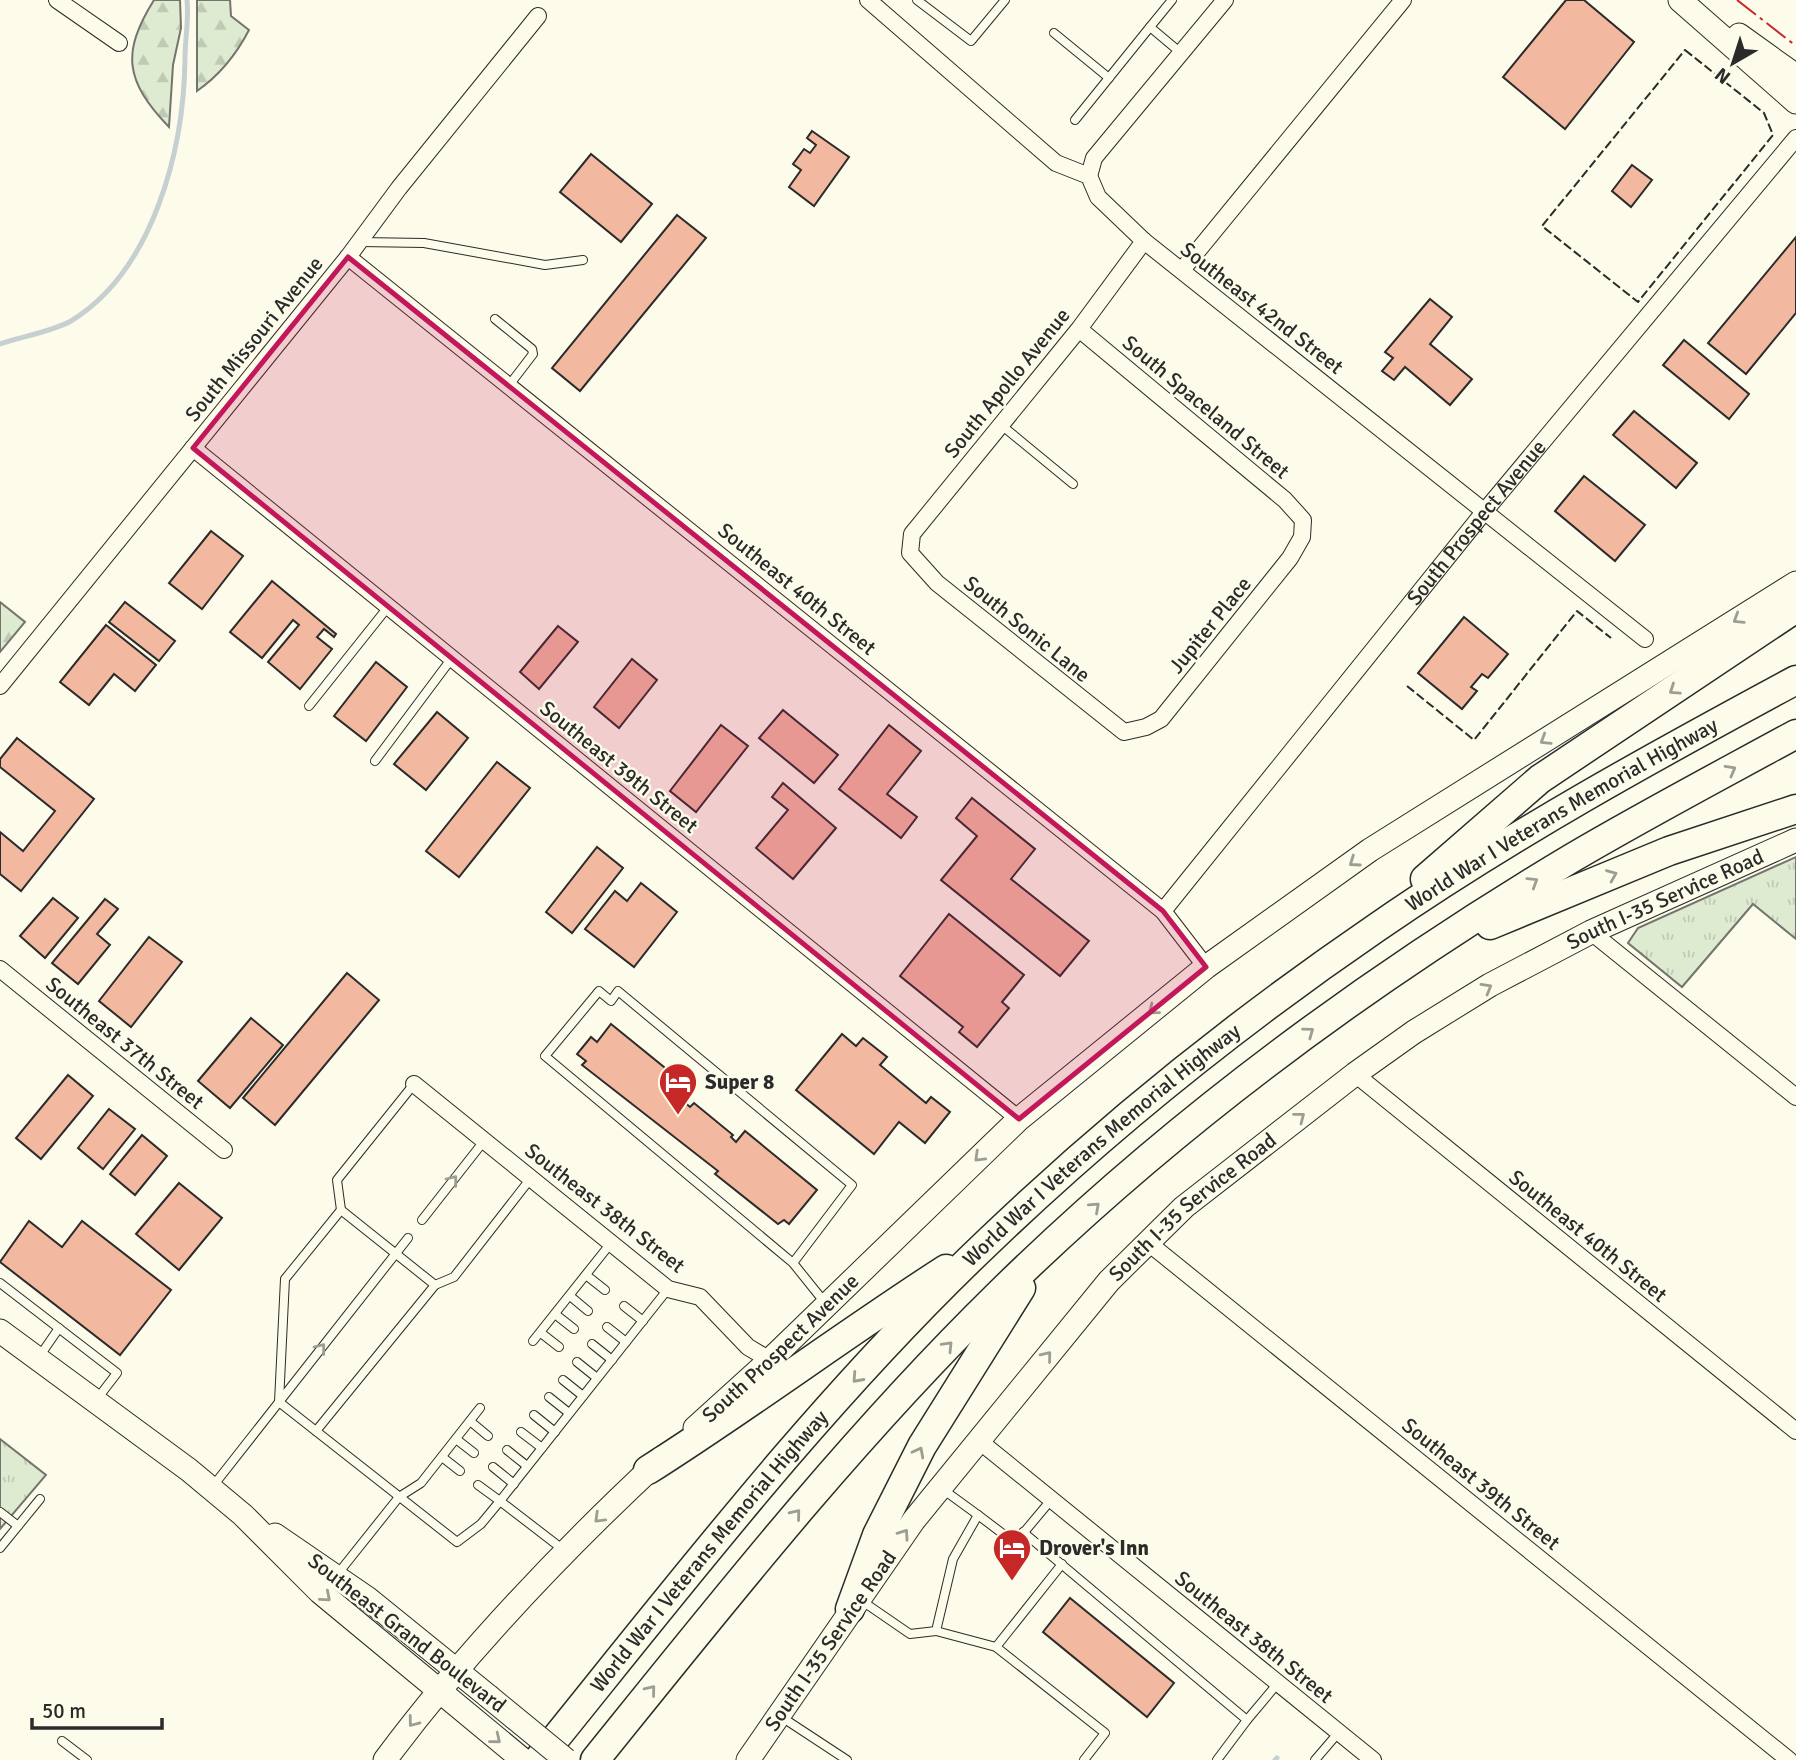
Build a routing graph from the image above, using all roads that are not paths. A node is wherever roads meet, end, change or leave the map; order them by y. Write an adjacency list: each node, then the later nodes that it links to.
1 (57, 0): 13 (street)
2 (867, 0): 20 (street)
3 (917, 0): 4 (lane)
4 (1005, 0)
5 (1172, 0): 11 (lane)
6 (1225, 0): 14 (street)
7 (1403, 0): 25 (street)
8 (1680, 0): 17 (main road)
9 (1692, 0): 15 (main road)
10 (538, 16): 22 (street, South Missouri Avenue)
11 (1150, 27): 14 (lane); 16 (lane)
12 (1055, 33): 16 (lane)
13 (119, 43)
14 (1181, 53): 20 (street)
15 (1796, 76)
16 (1109, 78): 18 (lane)
17 (1796, 102)
18 (1075, 120)
19 (1796, 138): 32 (street, South Prospect Avenue)
20 (1089, 176): 21 (street, Southeast 42nd Street)
21 (1144, 241): 25 (street, Southeast 42nd Street); 27 (street, South Apollo Avenue)
22 (360, 242): 23 (street, South Missouri Avenue); 24 (lane)
23 (348, 257): 28 (street, Southeast 40th Street); 30 (street, South Missouri Avenue)
24 (583, 260)
25 (1182, 270): 32 (street, Southeast 42nd Street)
26 (495, 319): 28 (lane)
27 (1079, 329): 29 (street, South Apollo Avenue); 33 (street, South Spaceland Street)
28 (510, 384): 48 (street, Southeast 40th Street)
29 (1000, 425): 31 (lane); 34 (street, South Apollo Avenue)
30 (193, 448): 36 (street, Southeast 39th Street); 41 (street, South Missouri Avenue)
31 (1073, 484)
32 (1484, 512): 38 (street, Southeast 42nd Street); 48 (street, South Prospect Avenue)
33 (1303, 520): 43 (street, Jupiter Place)
34 (909, 553): 43 (street, South Sonic Lane)
35 (1796, 583): 52 (main road, one-way to 52)
36 (388, 607): 39 (street, Southeast 39th Street); 42 (lane)
37 (1796, 608): 50 (highway, one-way to 50)
38 (1645, 639)
39 (452, 658): 45 (lane); 57 (street, Southeast 39th Street)
40 (1796, 680): 50 (highway, World War I Veterans Memorial Highway)
41 (0, 686)
42 (309, 706)
43 (1124, 732)
44 (1796, 734): 51 (highway, World War I Veterans Memorial Highway, one-way to 44)
45 (375, 761)
46 (1796, 809): 51 (highway, one-way to 46)
47 (1796, 840): 49 (main road, South I-35 Service Road)
48 (1163, 911): 52 (street, Southeast 40th Street)
49 (1591, 932): 54 (main road, South I-35 Service Road, one-way to 49); 56 (street)
50 (1341, 953): 64 (highway, World War I Veterans Memorial Highway)
51 (1413, 958): 67 (highway, World War I Veterans Memorial Highway, one-way to 51)
52 (1206, 967): 57 (main road, South Prospect Avenue, one-way to 57)
53 (0, 969): 59 (street, Southeast 37th Street)
54 (1354, 1074): 65 (main road, South I-35 Service Road, one-way to 54); 104 (street, Southeast 40th Street)
55 (414, 1084): 58 (street, Southeast 38th Street); 61 (lane)
56 (1796, 1097)
57 (1019, 1119): 76 (main road, South Prospect Avenue, one-way to 76)
58 (484, 1140): 60 (street, Southeast 38th Street); 62 (lane, one-way to 58)
59 (224, 1150)
60 (531, 1178): 66 (street, Southeast 38th Street); 72 (lane)
61 (341, 1210): 68 (lane); 99 (lane)
62 (422, 1220)
63 (408, 1238): 68 (lane)
64 (989, 1240): 117 (highway); 150 (highway, World War I Veterans Memorial Highway, one-way to 150)
65 (1146, 1241): 110 (main road, South I-35 Service Road, one-way to 65); 159 (street, Southeast 39th Street)
66 (611, 1243): 70 (lane); 73 (street, Southeast 38th Street)
67 (1044, 1253): 136 (highway, one-way to 67); 152 (highway, World War I Veterans Memorial Highway, one-way to 67)
68 (396, 1254): 72 (lane); 99 (lane, one-way to 68)
69 (793, 1263): 69 (lane); 76 (lane)
70 (586, 1275): 74 (lane); 75 (lane)
71 (0, 1283): 82 (lane)
72 (435, 1285): 105 (lane)
73 (668, 1289): 80 (lane); 92 (street, Southeast 38th Street)
74 (605, 1290)
75 (570, 1296): 78 (lane); 79 (lane)
76 (825, 1304): 92 (main road, South Prospect Avenue)
77 (624, 1306): 80 (lane)
78 (588, 1311)
79 (555, 1314): 83 (lane); 85 (lane)
80 (643, 1321): 87 (lane)
81 (607, 1326): 87 (lane)
82 (59, 1328): 90 (lane); 98 (lane)
83 (574, 1329)
84 (0, 1331): 90 (main road, Southeast Grand Boulevard)
85 (541, 1333): 86 (lane); 89 (lane)
86 (534, 1342)
87 (626, 1342): 91 (lane)
88 (592, 1344): 91 (lane)
89 (559, 1347)
90 (38, 1359): 98 (main road, Southeast Grand Boulevard)
91 (612, 1360): 94 (lane)
92 (771, 1360): 117 (main road, South Prospect Avenue)
93 (577, 1362): 94 (lane)
94 (597, 1378): 96 (lane)
95 (563, 1380): 96 (lane)
96 (583, 1396): 101 (lane)
97 (550, 1397): 101 (lane)
98 (95, 1401): 122 (main road, Southeast Grand Boulevard)
99 (279, 1402): 105 (lane); 122 (lane)
100 (481, 1408): 103 (lane)
101 (569, 1413): 107 (lane)
102 (534, 1415): 107 (lane)
103 (470, 1421): 108 (lane); 109 (lane)
104 (1796, 1431)
105 (316, 1432): 123 (lane)
106 (521, 1432): 111 (lane)
107 (555, 1432): 111 (lane)
108 (488, 1436)
109 (456, 1439): 113 (lane); 114 (lane)
110 (978, 1440): 121 (main road, South I-35 Service Road); 125 (street, Southeast 38th Street)
111 (542, 1448): 115 (lane)
112 (507, 1450): 115 (lane)
113 (474, 1453)
114 (442, 1457): 118 (lane); 123 (lane)
115 (527, 1466): 119 (lane)
116 (493, 1467): 119 (lane)
117 (648, 1470): 133 (main road, South Prospect Avenue, one-way to 133)
118 (460, 1471)
119 (514, 1484): 126 (lane)
120 (478, 1485): 126 (lane)
121 (940, 1488): 129 (lane); 136 (main road, South I-35 Service Road, one-way to 121)
122 (211, 1489): 128 (main road, Southeast Grand Boulevard)
123 (399, 1497): 126 (lane); 135 (lane)
124 (40, 1499): 130 (lane)
125 (1051, 1500): 131 (lane); 140 (street, Southeast 38th Street)
126 (500, 1501): 133 (lane)
127 (0, 1512): 130 (lane)
128 (243, 1515): 135 (main road, Southeast Grand Boulevard); 141 (main road, Southeast Grand Boulevard, one-way to 141)
129 (978, 1515): 131 (lane); 137 (lane)
130 (18, 1526): 132 (lane)
131 (1023, 1532): 134 (lane)
132 (0, 1548)
133 (565, 1551): 139 (main road, South Prospect Avenue)
134 (1062, 1564): 138 (lane); 143 (lane)
135 (336, 1576): 139 (main road, Southeast Grand Boulevard)
136 (854, 1604): 137 (lane); 142 (main road, South I-35 Service Road)
137 (936, 1631): 138 (lane)
138 (996, 1647): 155 (lane)
139 (456, 1671): 141 (main road, South Prospect Avenue); 151 (main road, Southeast Grand Boulevard, bridge)
140 (1278, 1683): 143 (lane); 144 (street, Southeast 38th Street)
141 (438, 1691): 148 (main road, South Prospect Avenue, one-way to 148); 149 (main road, Southeast Grand Boulevard, one-way to 149)
142 (780, 1716): 153 (main road, South I-35 Service Road); 154 (lane)
143 (1247, 1720): 156 (lane)
144 (1339, 1732): 157 (lane); 158 (street, Southeast 38th Street)
145 (62, 1741): 147 (lane)
146 (1796, 1750): 159 (street)
147 (87, 1760)
148 (385, 1760)
149 (523, 1760)
150 (538, 1760)
151 (566, 1760)
152 (595, 1760)
153 (748, 1760)
154 (847, 1760)
155 (1084, 1760)
156 (1217, 1760)
157 (1315, 1760)
158 (1373, 1760)
159 (1788, 1760)

